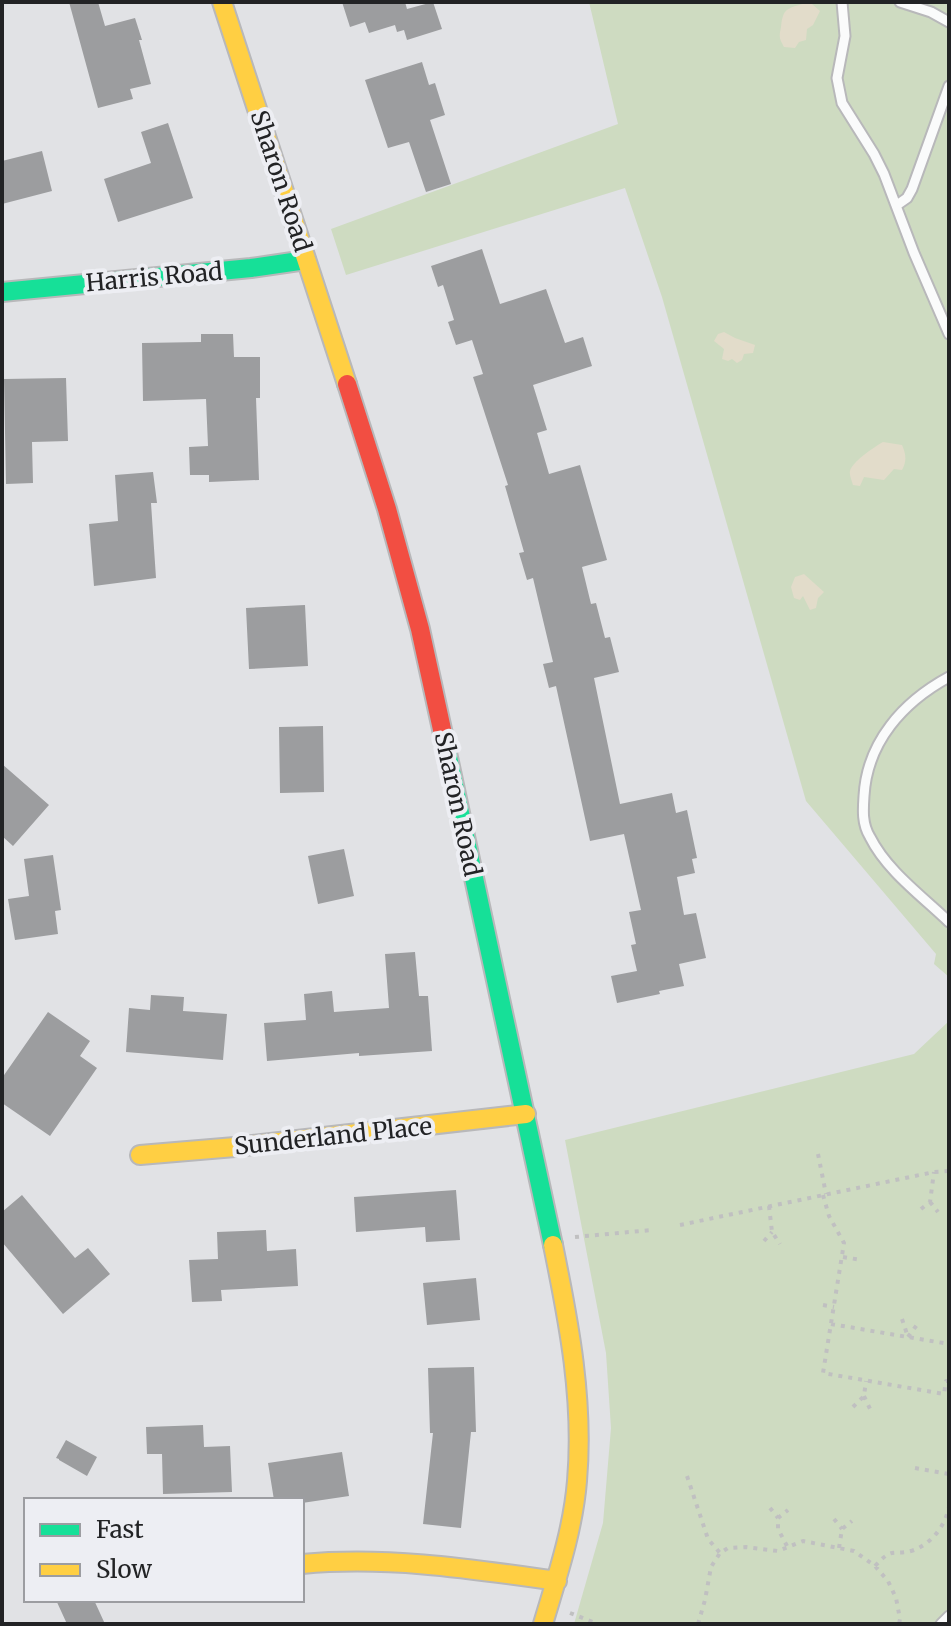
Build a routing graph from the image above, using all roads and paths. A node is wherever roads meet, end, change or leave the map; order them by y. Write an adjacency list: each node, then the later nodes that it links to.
1 (222, 2): 7 (street, Sharon Road)
2 (842, 2): 6 (lane)
3 (900, 2): 4 (lane)
4 (949, 22)
5 (949, 86): 6 (lane)
6 (897, 205): 9 (lane)
7 (306, 260): 8 (street, Harris Road); 13 (street, Sharon Road)
8 (2, 292)
9 (947, 322): 10 (lane)
10 (949, 334)
11 (949, 677): 12 (lane)
12 (949, 922)
13 (526, 1114): 15 (street, Sunderland Place); 26 (street, Sharon Road)
14 (818, 1154): 18 (path)
15 (140, 1155)
16 (949, 1171): 17 (path)
17 (934, 1172): 18 (path); 19 (path)
18 (824, 1194): 20 (path); 29 (path)
19 (930, 1202): 21 (path); 22 (path)
20 (769, 1206): 23 (path); 25 (path)
21 (921, 1209)
22 (938, 1212)
23 (680, 1225)
24 (652, 1230): 26 (path)
25 (772, 1232): 27 (path); 28 (path)
26 (552, 1239): 58 (street, Sharon Road)
27 (764, 1241)
28 (780, 1244)
29 (843, 1257): 30 (path); 32 (path)
30 (861, 1260)
31 (823, 1305): 32 (path)
32 (834, 1307): 35 (path)
33 (902, 1319): 36 (path)
34 (919, 1322): 36 (path)
35 (831, 1324): 36 (path); 38 (path)
36 (908, 1337): 37 (path)
37 (949, 1344)
38 (866, 1381): 39 (path); 40 (path)
39 (949, 1381)
40 (864, 1396): 41 (path); 42 (path)
41 (853, 1407)
42 (871, 1411)
43 (915, 1468): 44 (path)
44 (949, 1474)
45 (687, 1476): 55 (path)
46 (949, 1507): 57 (path)
47 (770, 1508): 49 (path)
48 (788, 1510): 49 (path)
49 (778, 1518): 53 (path)
50 (834, 1519): 52 (path)
51 (852, 1521): 52 (path)
52 (842, 1529): 54 (path)
53 (787, 1546): 54 (path); 55 (path)
54 (839, 1548): 57 (path)
55 (720, 1553): 61 (path)
56 (304, 1564): 58 (street)
57 (875, 1566): 62 (path)
58 (557, 1581): 60 (street, Sharon Road)
59 (949, 1616): 63 (lane)
60 (543, 1624)
61 (698, 1624)
62 (899, 1624)
63 (941, 1624)

